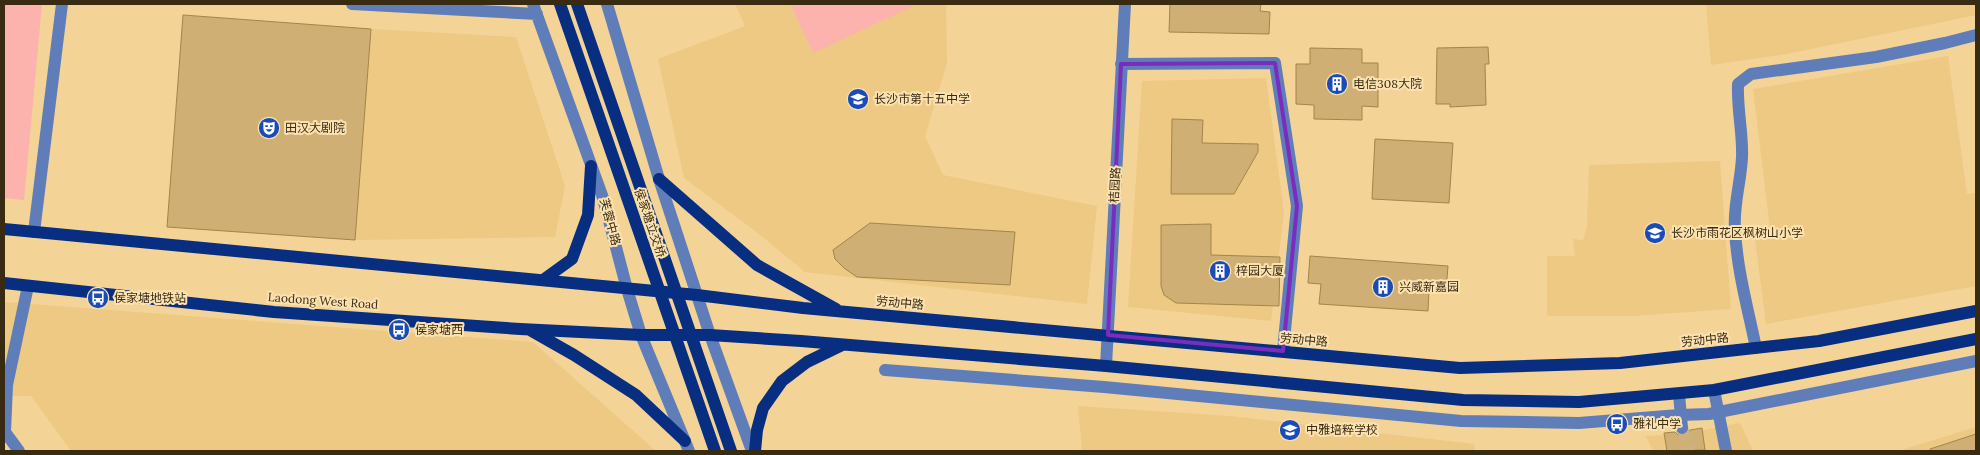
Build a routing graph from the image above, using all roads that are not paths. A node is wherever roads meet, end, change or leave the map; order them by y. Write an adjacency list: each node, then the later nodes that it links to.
1 (62, 4): 13 (street)
2 (352, 4): 7 (street)
3 (560, 4): 39 (main road, 侯家塘立交桥, bridge)
4 (577, 4): 40 (main road, 侯家塘立交桥, bridge)
5 (607, 4): 11 (street)
6 (1125, 4): 9 (street, 桔园路)
7 (535, 9): 10 (street, 芙蓉中路)
8 (1976, 35): 27 (street)
9 (1122, 64): 23 (street, 桔园路); 28 (street)
10 (590, 166): 14 (main road); 17 (street, 芙蓉中路)
11 (659, 179): 18 (street); 19 (main road)
12 (4, 229): 13 (main road)
13 (34, 232): 14 (main road)
14 (543, 280): 17 (main road)
15 (4, 283): 16 (main road, Laodong West Road)
16 (28, 286): 21 (main road, Laodong West Road); 38 (street)
17 (627, 289): 18 (main road, 劳动中路); 22 (street, 芙蓉中路)
18 (697, 294): 19 (main road, 劳动中路); 24 (street)
19 (840, 312): 23 (main road, 劳动中路)
20 (1976, 312): 27 (main road, 劳动中路)
21 (528, 329): 22 (main road, Laodong West Road); 37 (main road)
22 (641, 334): 24 (main road); 37 (street, 芙蓉中路)
23 (1108, 335): 28 (main road, 劳动中路); 30 (street, 桔园路)
24 (710, 336): 26 (main road); 41 (street)
25 (1976, 339): 32 (main road)
26 (844, 344): 30 (main road); 41 (main road)
27 (1756, 348): 28 (main road, 劳动中路)
28 (1283, 351)
29 (1976, 361): 34 (street)
30 (1106, 366): 33 (main road)
31 (885, 370): 35 (street)
32 (1714, 390): 33 (main road); 34 (street)
33 (1679, 394): 35 (street)
34 (1718, 413): 35 (street); 42 (street)
35 (1681, 415): 36 (street)
36 (1682, 428)
37 (687, 446)
38 (18, 451)
39 (715, 451)
40 (731, 451)
41 (753, 451)
42 (1726, 451)

